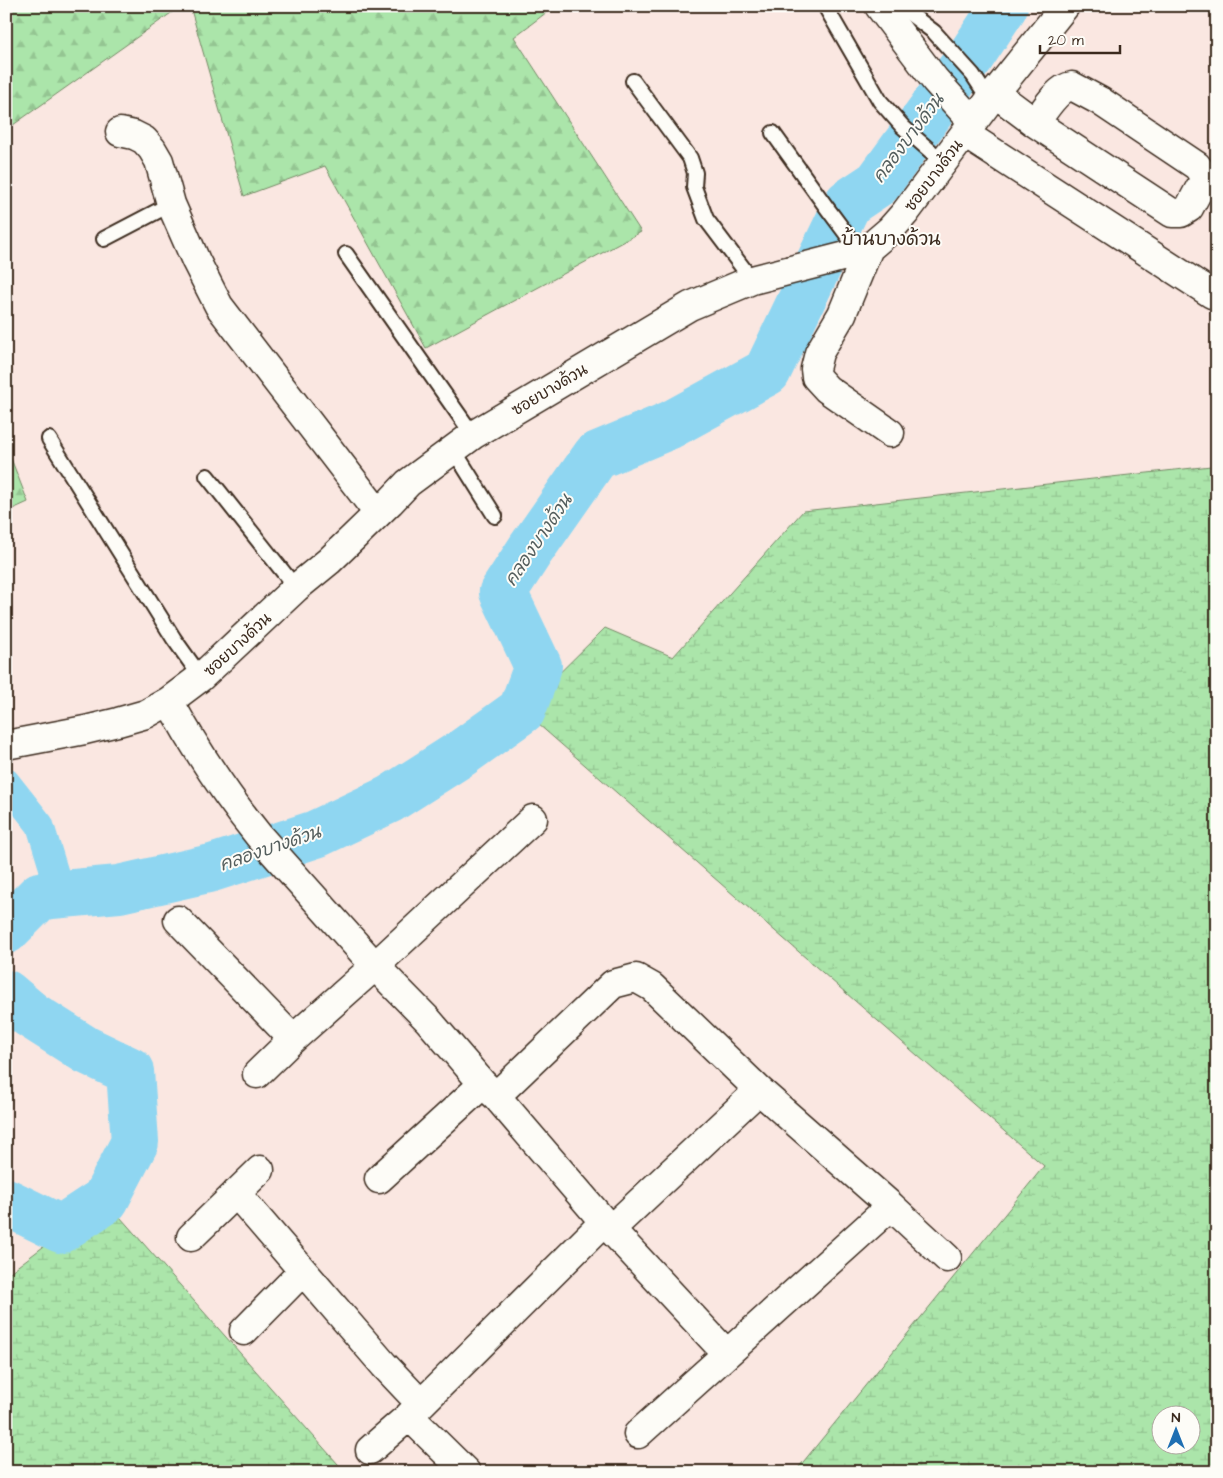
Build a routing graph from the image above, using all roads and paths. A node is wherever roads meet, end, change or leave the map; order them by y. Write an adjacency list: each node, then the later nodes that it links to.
1 (825, 6): 10 (lane)
2 (1065, 6): 5 (street, ซอยบางด้วน)
3 (892, 8): 5 (lane); 6 (street)
4 (633, 81): 15 (lane)
5 (993, 97): 6 (street, ซอยบางด้วน); 7 (street)
6 (965, 120): 10 (street, ซอยบางด้วน); 16 (street)
7 (1035, 123): 7 (street)
8 (120, 132): 11 (street)
9 (773, 133): 13 (lane)
10 (934, 154): 13 (street, ซอยบางด้วน)
11 (171, 204): 12 (lane); 21 (street)
12 (104, 239)
13 (855, 247): 15 (street, ซอยบางด้วน); 17 (street)
14 (346, 254): 19 (lane)
15 (763, 277): 19 (street, ซอยบางด้วน)
16 (1212, 294)
17 (890, 433)
18 (48, 439): 24 (lane)
19 (463, 442): 21 (street, ซอยบางด้วน); 22 (lane)
20 (207, 476): 23 (lane)
21 (378, 513): 23 (street, ซอยบางด้วน)
22 (494, 516)
23 (296, 588): 24 (street, ซอยบางด้วน)
24 (201, 677): 25 (street, ซอยบางด้วน)
25 (169, 701): 26 (street, ซอยบางด้วน); 29 (street)
26 (16, 744)
27 (533, 818): 29 (street)
28 (178, 920): 30 (street)
29 (376, 966): 30 (street); 32 (street)
30 (293, 1039): 31 (street)
31 (257, 1074)
32 (490, 1090): 33 (street); 35 (street); 38 (street)
33 (759, 1090): 37 (street); 38 (street)
34 (260, 1170): 36 (street)
35 (379, 1179)
36 (236, 1193): 39 (street); 41 (street)
37 (891, 1206): 40 (street); 43 (street)
38 (607, 1225): 43 (street); 44 (street)
39 (191, 1237)
40 (948, 1258)
41 (304, 1272): 42 (street); 44 (street)
42 (244, 1331)
43 (727, 1354): 45 (street)
44 (415, 1410): 46 (street); 47 (street)
45 (638, 1434)
46 (370, 1450)
47 (466, 1472)

